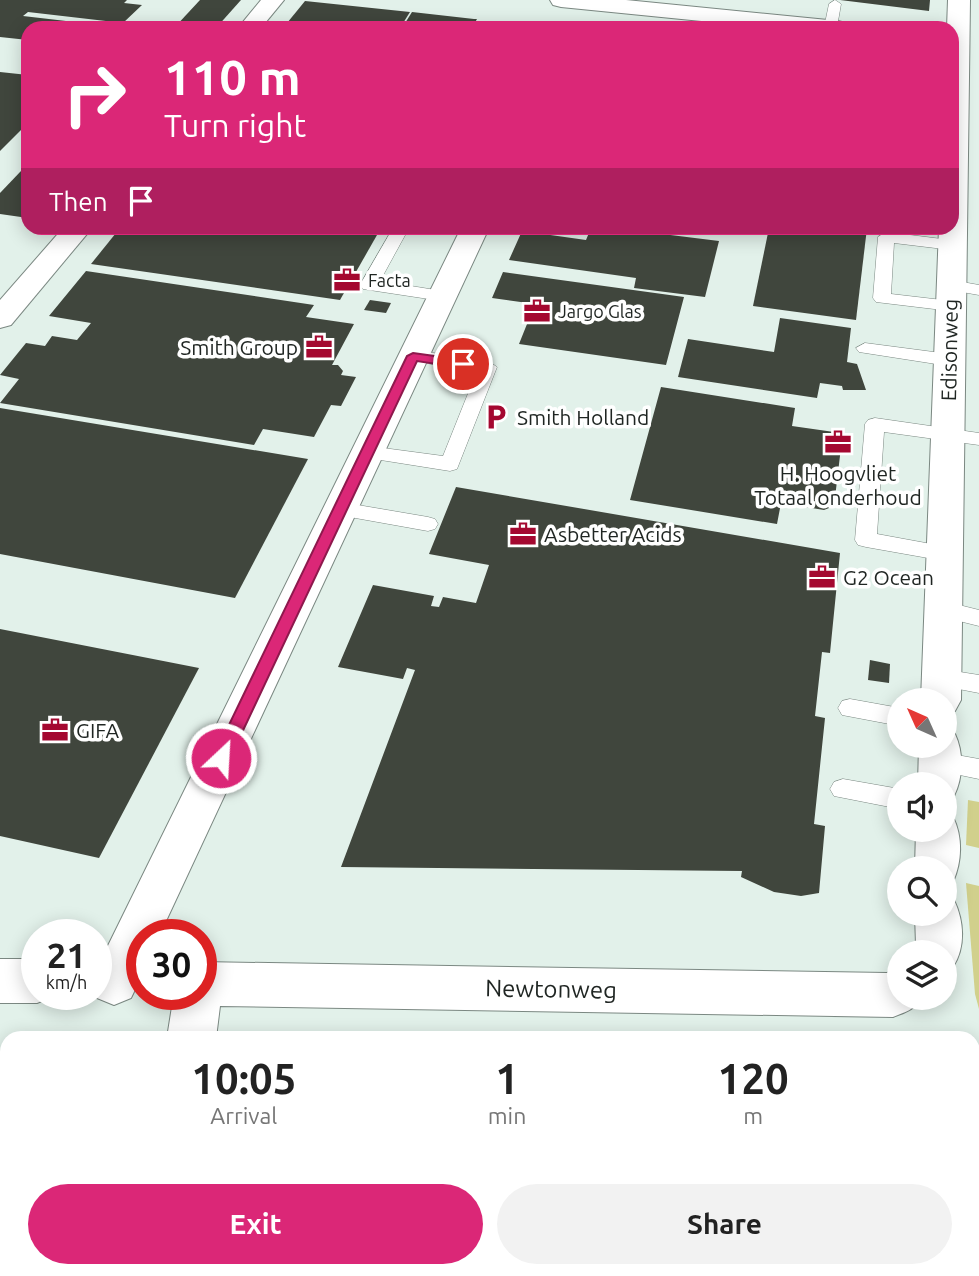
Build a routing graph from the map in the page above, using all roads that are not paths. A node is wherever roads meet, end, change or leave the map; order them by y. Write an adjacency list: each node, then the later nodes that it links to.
1 (273, 0): 5 (street)
2 (959, 0): 8 (street, Edisonweg)
3 (835, 4): 7 (lane)
4 (572, 7): 6 (street)
5 (255, 21)
6 (753, 21)
7 (831, 21)
8 (963, 40): 9 (street, Edisonweg)
9 (959, 70)
10 (72, 235): 17 (street)
11 (397, 235): 16 (lane)
12 (472, 235): 16 (street)
13 (952, 235): 14 (street, Edisonweg)
14 (952, 245): 15 (street, Edisonweg); 15 (lane)
15 (960, 294): 20 (street, Edisonweg)
16 (442, 296): 19 (street)
17 (0, 319)
18 (865, 348): 20 (lane)
19 (413, 356): 23 (street); 23 (lane)
20 (949, 360): 21 (street, Edisonweg)
21 (947, 435): 22 (lane); 26 (street, Edisonweg); 26 (lane)
22 (979, 439)
23 (368, 452): 24 (street)
24 (340, 509): 25 (lane); 38 (street)
25 (428, 524)
26 (945, 553): 27 (street, Edisonweg)
27 (943, 609): 28 (lane); 30 (street, Edisonweg)
28 (979, 618)
29 (979, 684): 31 (lane)
30 (941, 688)
31 (949, 688)
32 (850, 708): 33 (lane)
33 (887, 715)
34 (843, 789): 35 (lane)
35 (887, 797)
36 (0, 981): 37 (street)
37 (21, 981)
38 (117, 983)
39 (217, 984): 40 (street, Newtonweg)
40 (887, 995)
41 (195, 1010): 42 (street)
42 (192, 1031)

